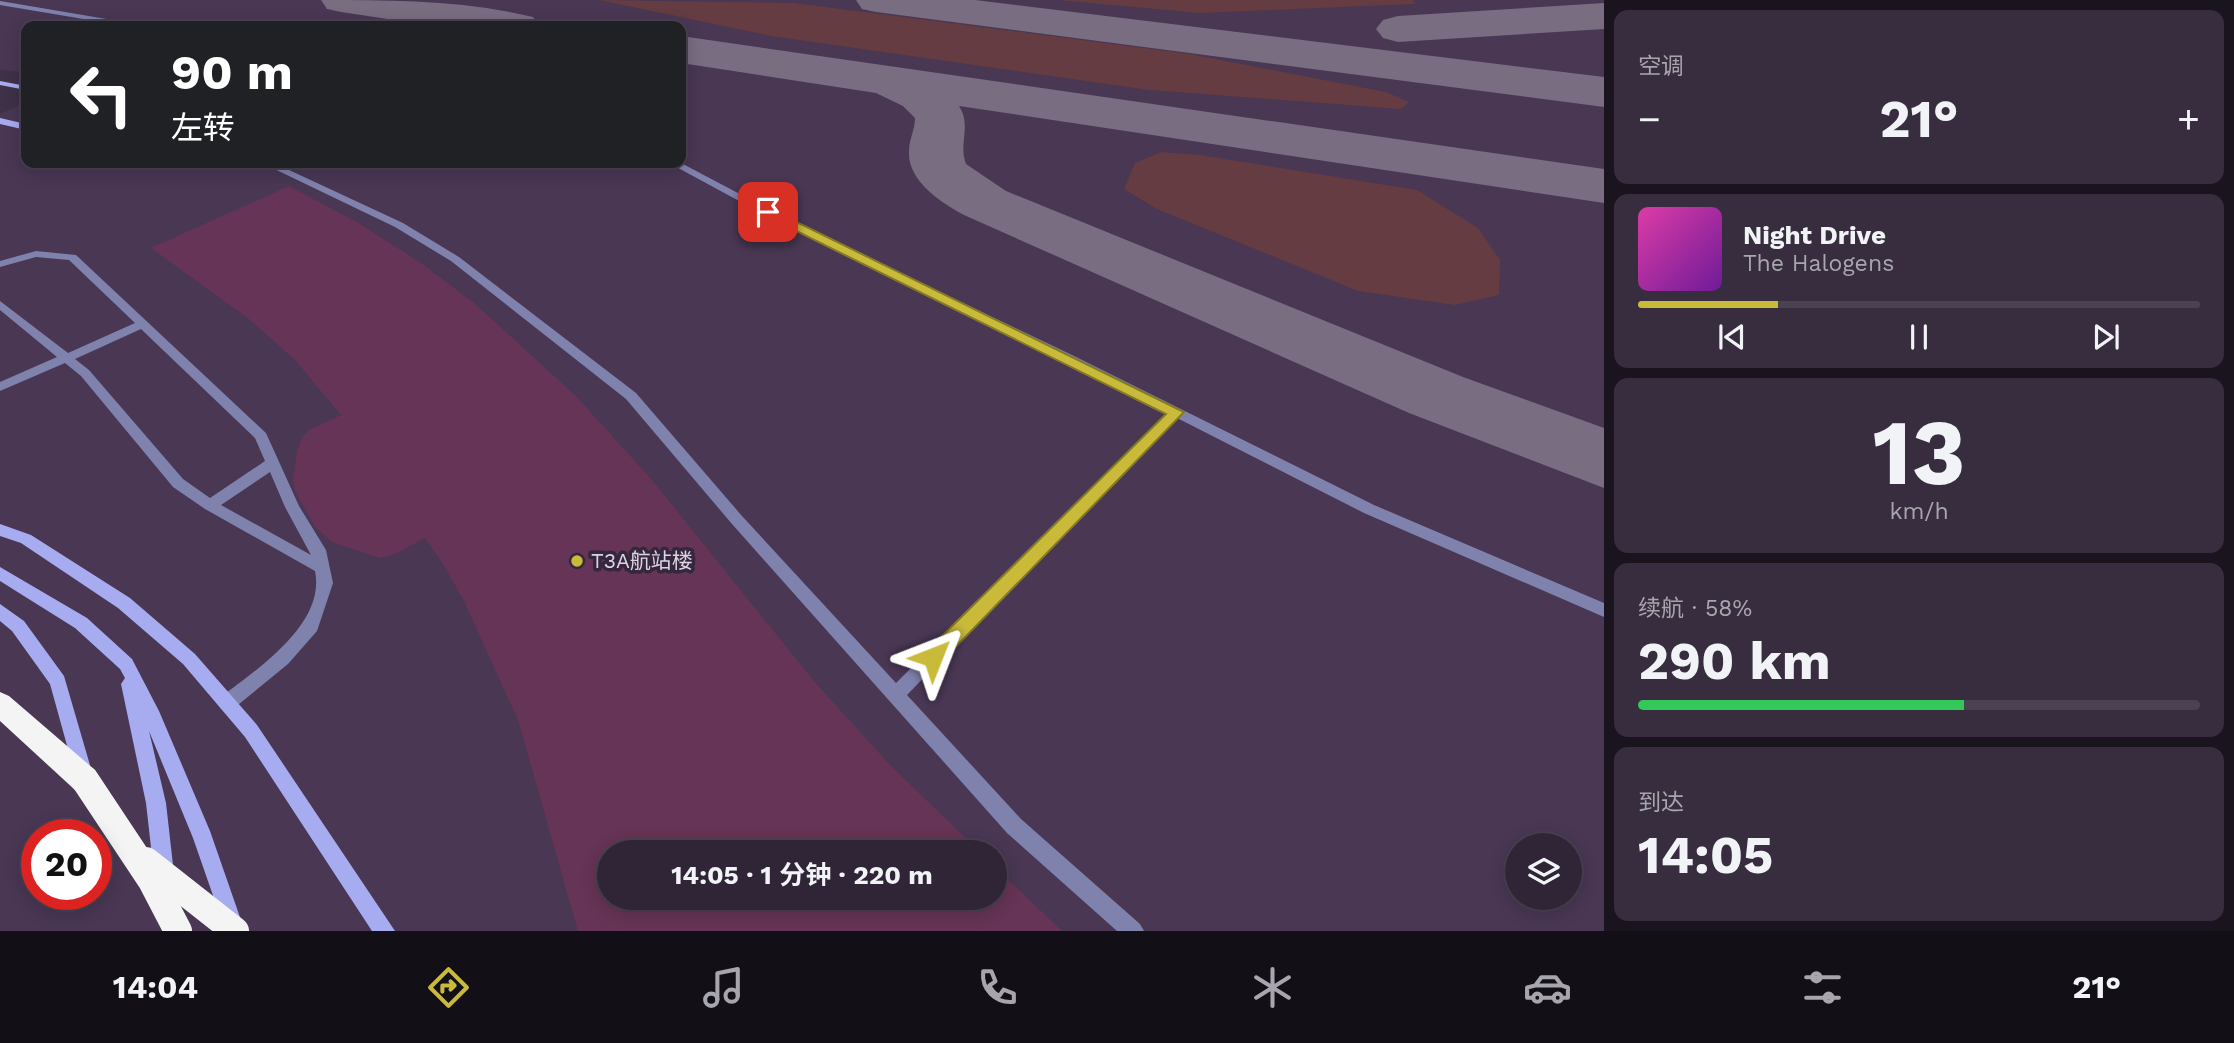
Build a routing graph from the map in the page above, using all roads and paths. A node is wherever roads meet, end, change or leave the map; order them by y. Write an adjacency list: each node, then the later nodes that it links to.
1 (0, 3): 2 (lane)
2 (106, 21)
3 (0, 83): 4 (main road)
4 (21, 87)
5 (0, 121): 6 (main road)
6 (21, 126)
7 (278, 168): 23 (lane)
8 (683, 168): 14 (lane)
9 (0, 264): 11 (lane)
10 (0, 304): 12 (lane)
11 (143, 324): 12 (lane); 15 (lane)
12 (67, 358): 13 (lane); 16 (lane)
13 (0, 387)
14 (1176, 412): 20 (lane); 23 (lane)
15 (273, 463): 16 (lane); 18 (lane)
16 (210, 505): 18 (lane)
17 (0, 530): 24 (main road)
18 (322, 568): 24 (lane)
19 (0, 573): 22 (main road)
20 (1604, 610)
21 (0, 611): 26 (main road)
22 (126, 664): 30 (main road); 32 (main road)
23 (895, 695): 34 (lane)
24 (227, 703): 33 (main road)
25 (0, 704): 26 (highway)
26 (85, 780): 27 (highway, bridge)
27 (130, 848): 28 (highway, bridge); 32 (highway, bridge)
28 (152, 881): 29 (highway, bridge); 31 (highway, bridge)
29 (161, 931)
30 (170, 931)
31 (178, 931)
32 (235, 931)
33 (384, 931)
34 (1133, 931)

